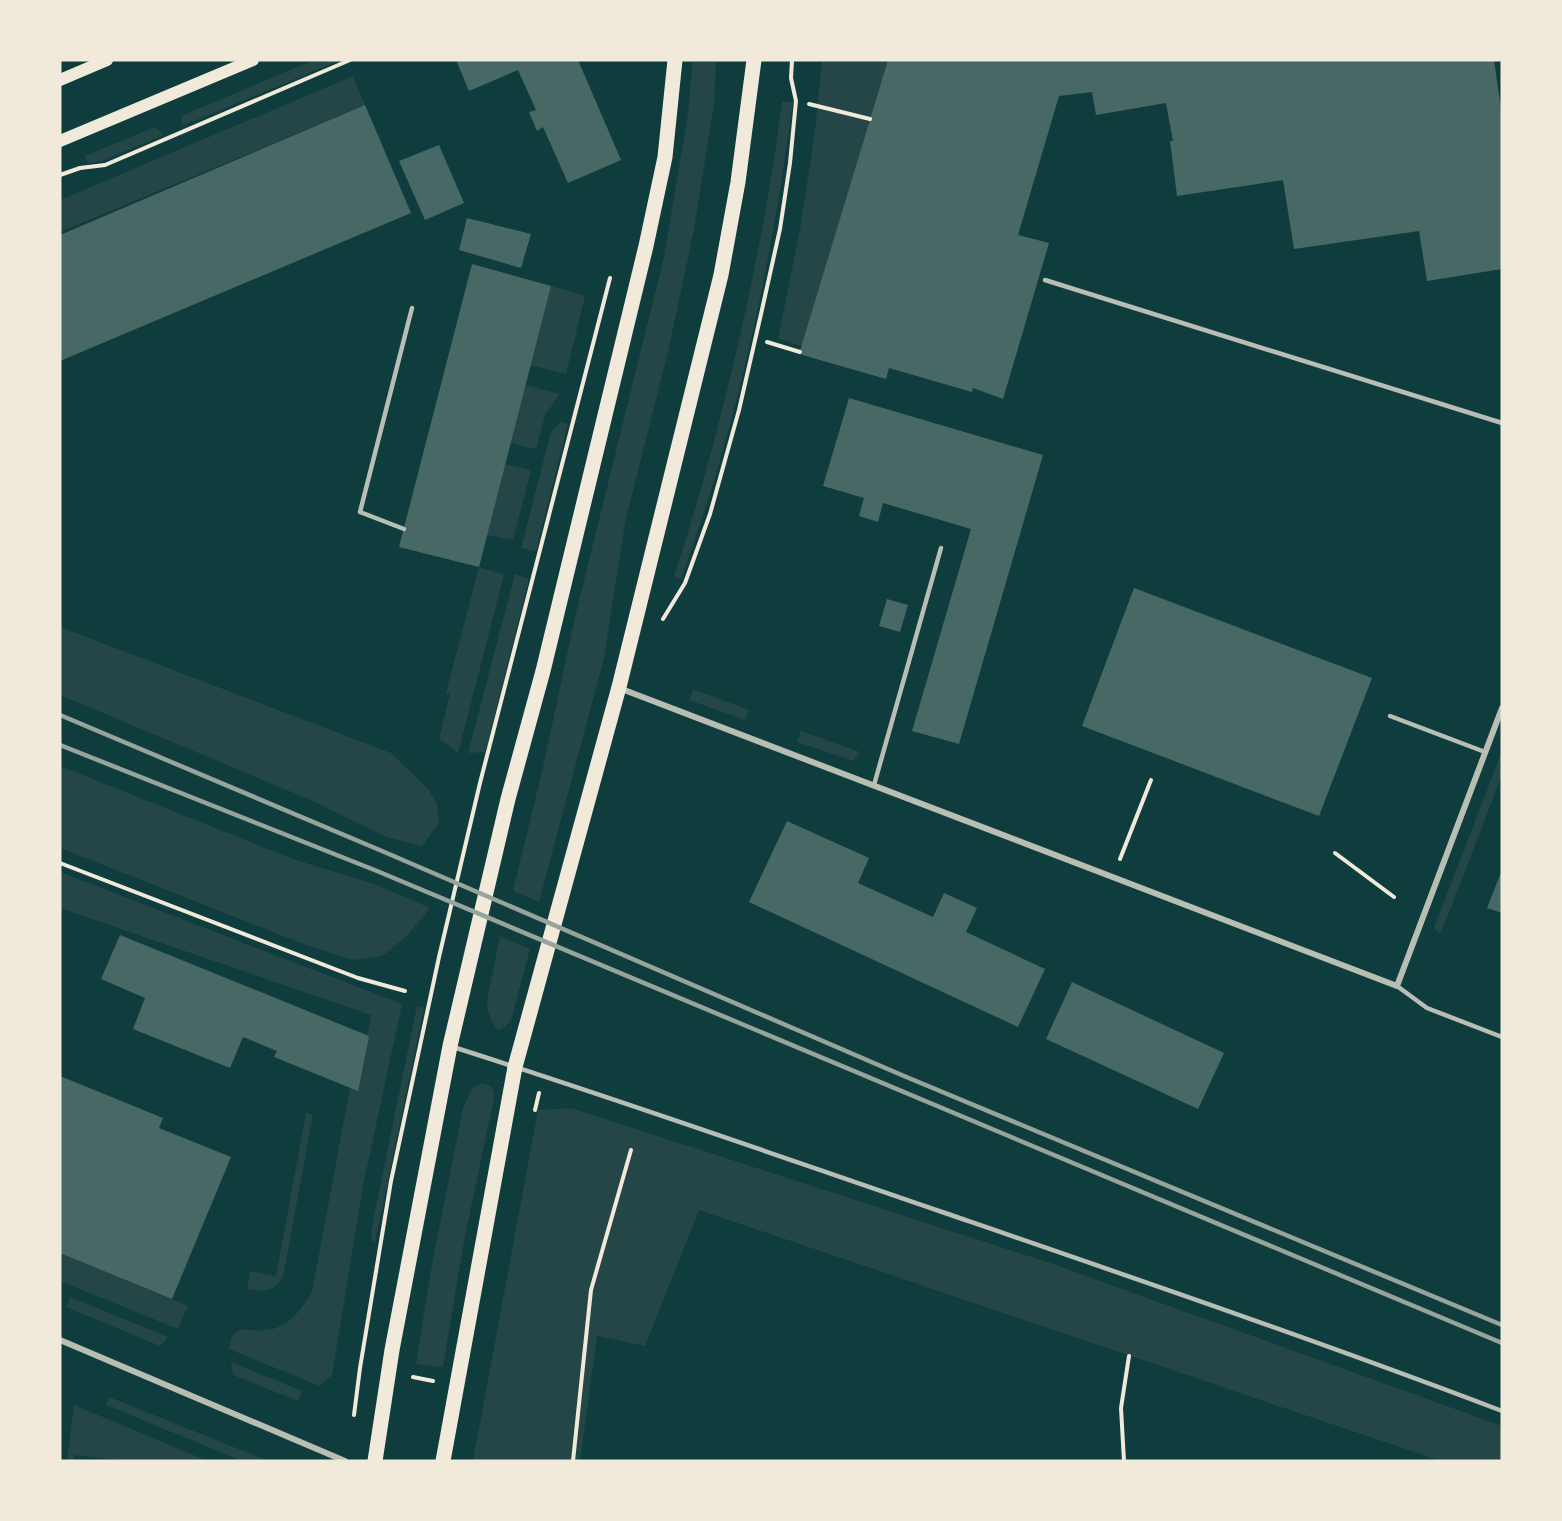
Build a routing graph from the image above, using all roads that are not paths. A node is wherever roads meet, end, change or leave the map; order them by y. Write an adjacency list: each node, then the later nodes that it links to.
1 (107, 60): 5 (main road)
2 (253, 60): 6 (main road)
3 (675, 60): 19 (main road)
4 (754, 60): 12 (main road)
5 (60, 80)
6 (60, 141)
7 (1045, 280): 9 (lane)
8 (412, 308): 10 (lane)
9 (1502, 423)
10 (404, 529)
11 (941, 548): 16 (lane)
12 (619, 687): 16 (street); 20 (main road)
13 (1502, 708): 15 (street)
14 (1390, 716): 15 (lane)
15 (1485, 752): 17 (street)
16 (874, 785): 17 (street)
17 (1396, 986): 18 (lane)
18 (1502, 1037)
19 (450, 1046): 20 (lane); 24 (main road)
20 (515, 1066): 22 (lane); 25 (main road)
21 (60, 1340): 23 (street)
22 (1502, 1411)
23 (345, 1461)
24 (375, 1461)
25 (443, 1461)

